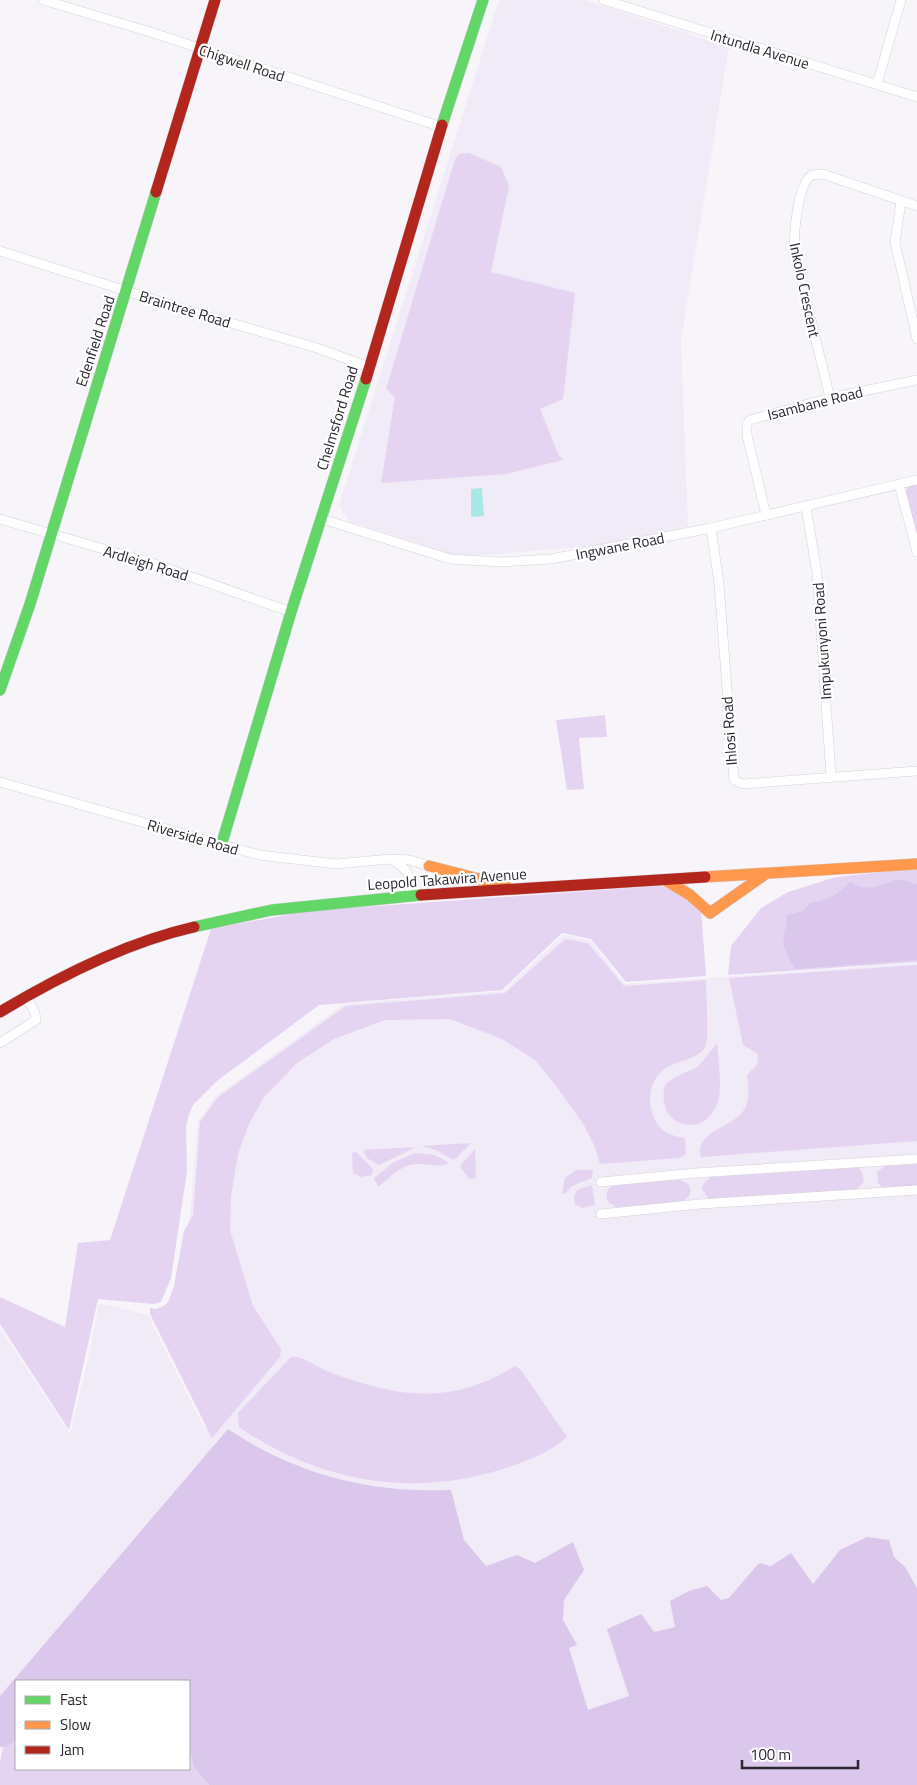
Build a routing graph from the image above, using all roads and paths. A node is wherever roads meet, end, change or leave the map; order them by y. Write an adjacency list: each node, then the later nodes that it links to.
1 (42, 0): 8 (street, Chigwell Road)
2 (215, 0): 8 (main road, Edenfield Road)
3 (483, 0): 11 (main road, Chelmsford Road)
4 (604, 0): 7 (street, Intundla Avenue)
5 (639, 0): 7 (street)
6 (901, 0): 9 (street)
7 (636, 10): 9 (street, Intundla Avenue)
8 (201, 50): 11 (street, Chigwell Road); 15 (main road, Edenfield Road)
9 (877, 84): 10 (street, Intundla Avenue)
10 (917, 98)
11 (442, 127): 17 (main road, Chelmsford Road)
12 (901, 202): 13 (street, Inkolo Crescent); 16 (street); 19 (street, Inkolo Crescent)
13 (917, 206)
14 (0, 251): 15 (street, Braintree Road)
15 (126, 290): 17 (street, Braintree Road); 27 (main road, Edenfield Road)
16 (917, 338)
17 (369, 367): 25 (main road, Chelmsford Road)
18 (917, 380): 19 (street, Isambane Road)
19 (830, 398): 23 (street, Isambane Road)
20 (917, 480): 21 (street, Ingwane Road)
21 (899, 484): 22 (street, Ingwane Road); 28 (street)
22 (806, 506): 23 (street, Ingwane Road); 32 (street, Impukunyoni Road)
23 (766, 515): 26 (street, Ingwane Road)
24 (0, 519): 27 (street, Ardleigh Road)
25 (322, 519): 26 (street, Ingwane Road); 29 (main road, Chelmsford Road)
26 (711, 528): 32 (street, Ihlosi Road)
27 (51, 535): 29 (street, Ardleigh Road); 30 (main road, Edenfield Road)
28 (917, 552)
29 (291, 612): 34 (main road, Chelmsford Road)
30 (0, 690)
31 (917, 771): 32 (street, Ihlosi Road)
32 (831, 776)
33 (0, 782): 34 (street, Riverside Road)
34 (221, 846): 35 (street, Riverside Road)
35 (390, 859): 37 (street, Riverside Road); 42 (street)
36 (917, 864): 38 (main road, Leopold Takawira Avenue)
37 (429, 866): 40 (main road); 41 (street)
38 (766, 873): 39 (main road, Leopold Takawira Avenue); 39 (main road)
39 (667, 881): 40 (main road, Leopold Takawira Avenue)
40 (513, 888): 41 (main road, Leopold Takawira Avenue)
41 (436, 894): 42 (main road, Leopold Takawira Avenue)
42 (410, 896): 43 (main road, Leopold Takawira Avenue)
43 (26, 996): 44 (main road, Leopold Takawira Avenue); 45 (street)
44 (0, 1012)
45 (0, 1043)
46 (917, 1159): 47 (street)
47 (601, 1182)
48 (917, 1190): 49 (street)
49 (601, 1214)

